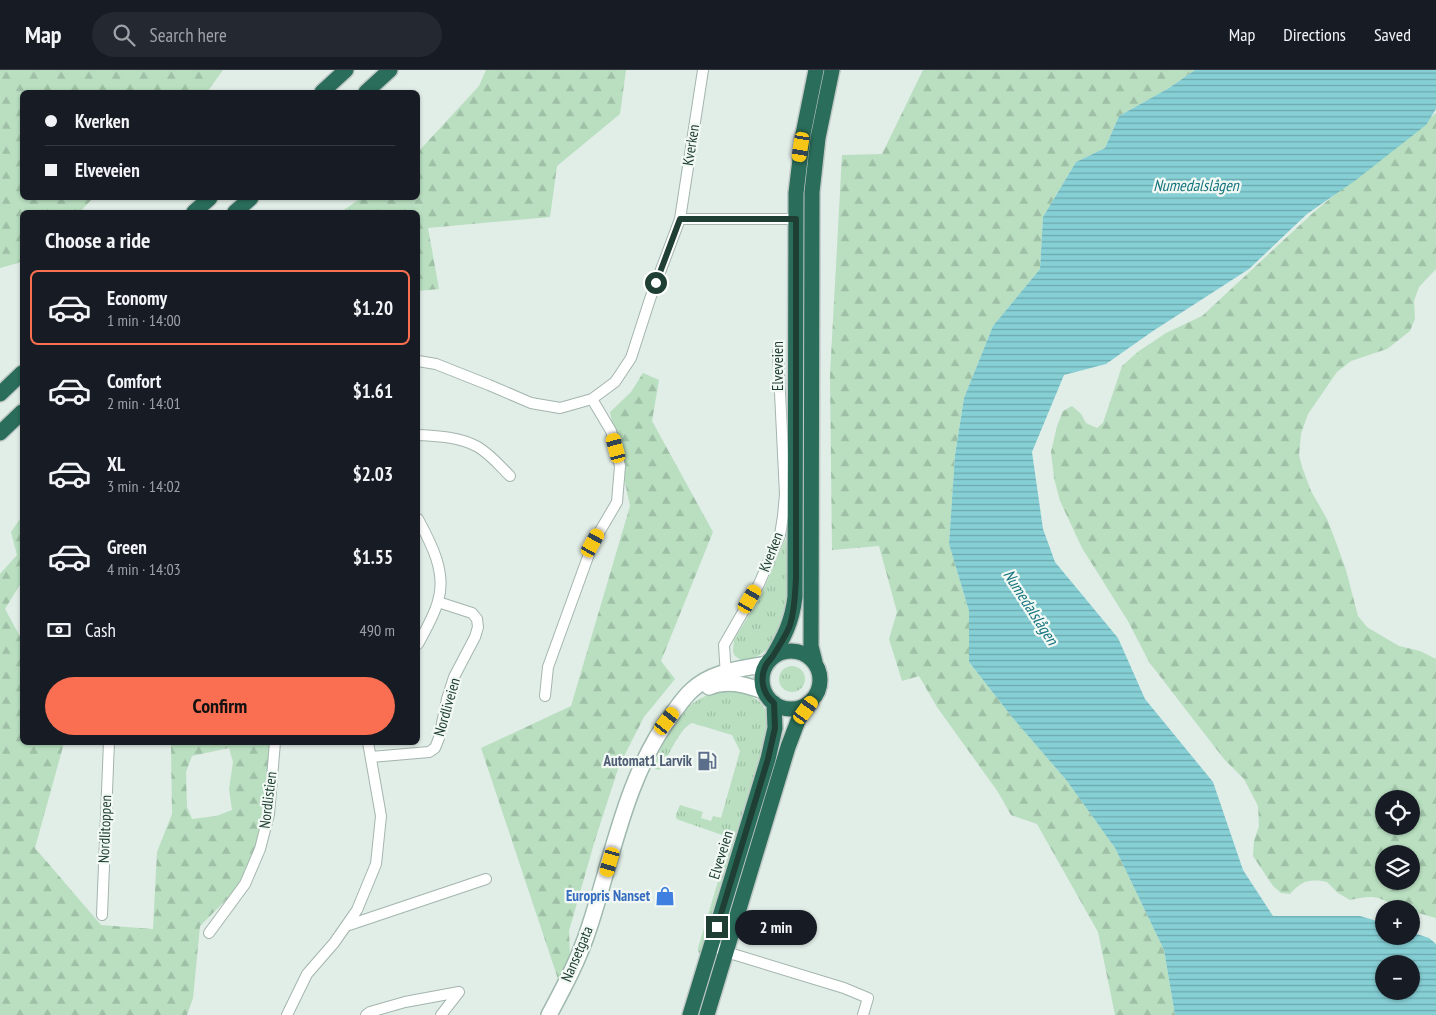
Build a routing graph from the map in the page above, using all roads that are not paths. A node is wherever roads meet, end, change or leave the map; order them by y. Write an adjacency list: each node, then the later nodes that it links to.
1 (346, 70): 6 (highway)
2 (390, 70): 7 (highway)
3 (703, 70): 12 (street, Kverken)
4 (816, 70): 13 (highway, Elveveien)
5 (832, 70): 27 (highway)
6 (324, 90)
7 (368, 90)
8 (208, 200): 10 (highway)
9 (249, 200): 11 (highway)
10 (196, 210)
11 (237, 210)
12 (680, 219): 13 (street); 18 (street, Kverken)
13 (796, 219): 26 (highway, Elveveien)
14 (778, 352): 28 (street, Kverken)
15 (420, 361): 18 (street, Kverken)
16 (20, 375): 17 (highway)
17 (0, 394)
18 (592, 399): 30 (street)
19 (20, 414): 20 (highway)
20 (0, 433)
21 (420, 435): 22 (street)
22 (510, 476)
23 (420, 523): 24 (street)
24 (438, 602): 25 (street); 36 (street, Nordliveien)
25 (420, 640)
26 (769, 661): 27 (highway); 28 (main road, Nansetgata); 29 (highway)
27 (815, 662): 31 (highway)
28 (726, 677): 29 (main road); 46 (main road, Nansetgata)
29 (764, 691): 32 (highway)
30 (545, 696)
31 (812, 701): 32 (highway); 42 (highway)
32 (774, 703): 41 (highway, Elveveien)
33 (109, 745): 38 (street, Nordlitoppen)
34 (275, 745): 40 (street, Nordlistien)
35 (369, 745): 36 (street)
36 (371, 757): 39 (street)
37 (486, 879): 39 (street)
38 (102, 915)
39 (346, 926): 43 (street)
40 (209, 933)
41 (712, 946): 42 (street); 47 (highway, Elveveien)
42 (726, 952): 48 (highway); 49 (street)
43 (287, 1015)
44 (366, 1015): 45 (street)
45 (441, 1015)
46 (549, 1015)
47 (690, 1015)
48 (707, 1015)
49 (863, 1015)

